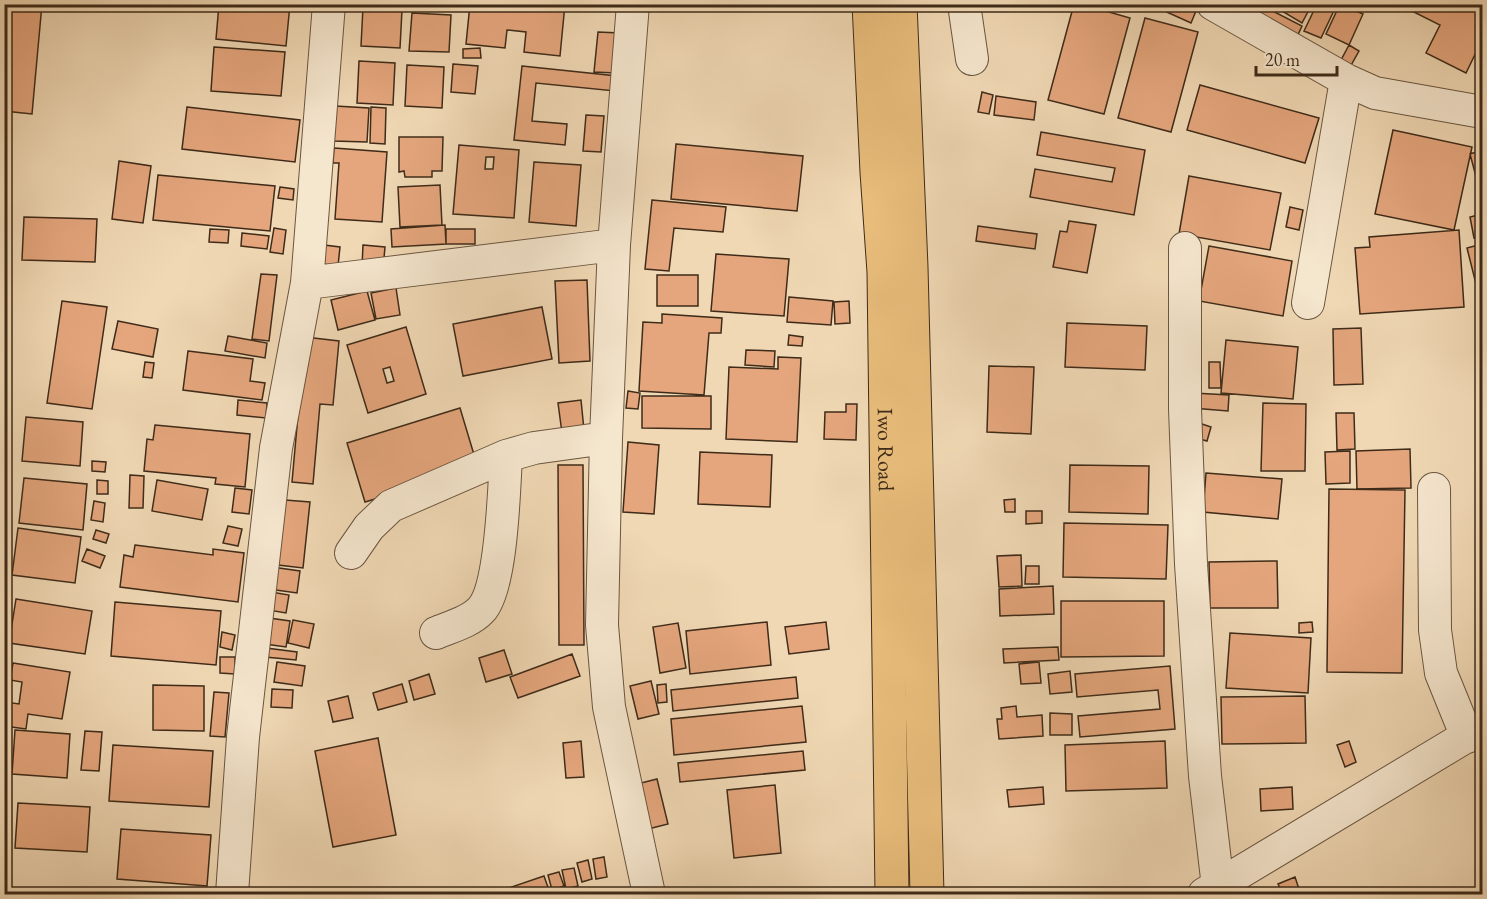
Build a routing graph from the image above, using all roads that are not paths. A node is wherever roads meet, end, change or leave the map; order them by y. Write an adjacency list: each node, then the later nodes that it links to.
1 (329, 4): 13 (street)
2 (633, 4): 10 (street)
3 (869, 4): 12 (main road, Iwo Road)
4 (900, 4): 12 (main road, Iwo Road)
5 (964, 4): 7 (street)
6 (1219, 6): 8 (street)
7 (972, 59)
8 (1346, 80): 9 (street); 14 (street)
9 (1482, 112)
10 (614, 245): 13 (street); 15 (street)
11 (1185, 248): 21 (street)
12 (898, 270): 24 (main road, Iwo Road); 25 (main road, Iwo Road)
13 (307, 283): 22 (street)
14 (1308, 303)
15 (606, 438): 16 (street); 23 (street)
16 (506, 456): 18 (street); 19 (street)
17 (1434, 489): 20 (street)
18 (351, 553)
19 (435, 633)
20 (1475, 732): 21 (street)
21 (1211, 891)
22 (232, 894)
23 (649, 894)
24 (892, 894)
25 (927, 894)

